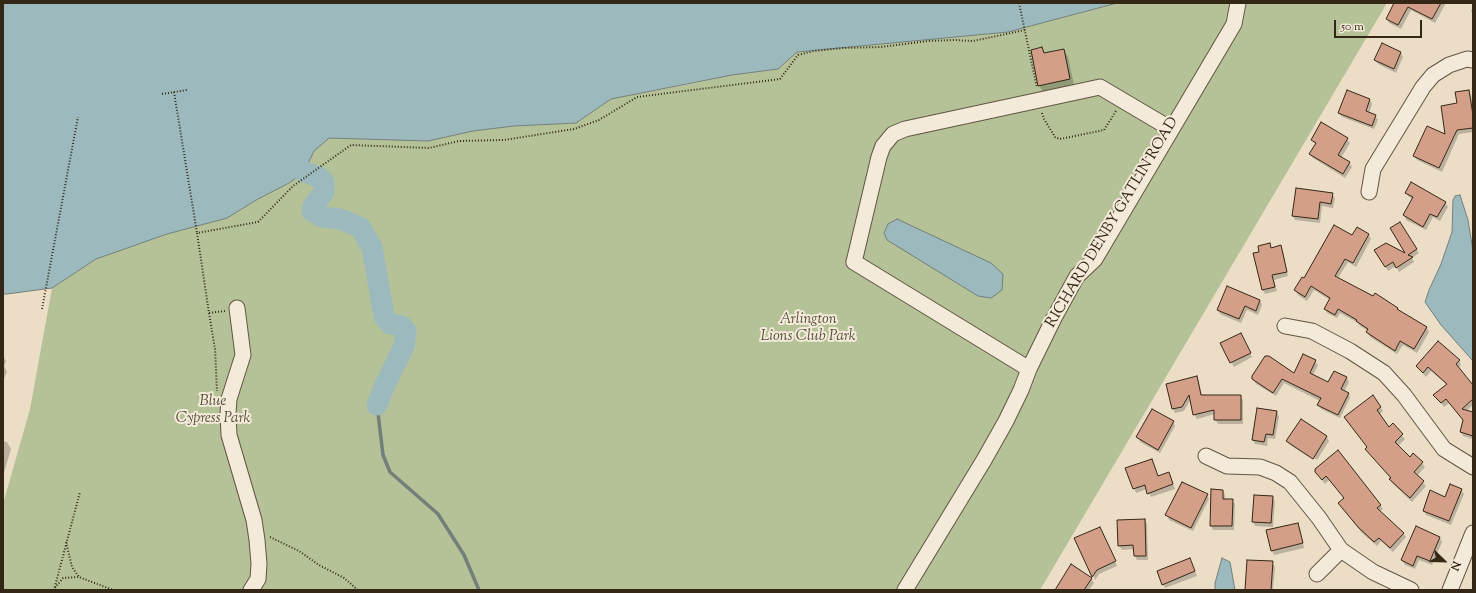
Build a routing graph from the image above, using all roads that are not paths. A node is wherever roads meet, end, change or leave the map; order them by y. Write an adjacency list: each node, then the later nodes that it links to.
1 (1238, 3): 3 (street, RICHARD DENBY GATLIN ROAD)
2 (1473, 60): 4 (street)
3 (1171, 129): 7 (street, RICHARD DENBY GATLIN ROAD); 7 (street)
4 (1369, 192)
5 (237, 309): 13 (street)
6 (1285, 326): 9 (street)
7 (1029, 369): 14 (street, RICHARD DENBY GATLIN ROAD)
8 (1206, 456): 11 (street)
9 (1473, 467)
10 (1473, 533): 16 (street)
11 (1341, 550): 12 (street); 15 (street)
12 (1317, 574)
13 (251, 590)
14 (905, 590)
15 (1411, 590)
16 (1450, 590)

